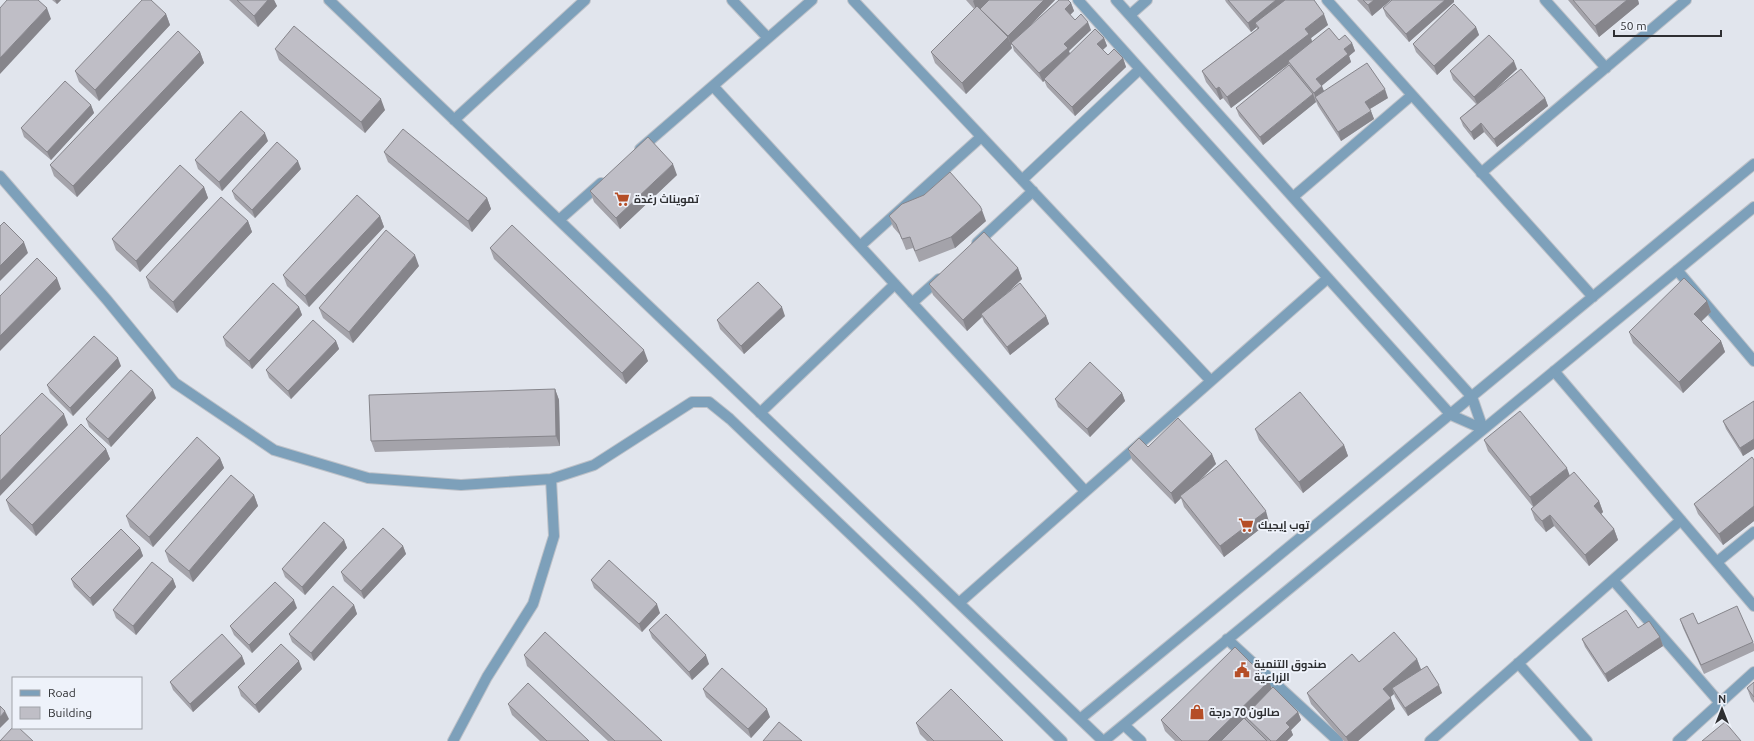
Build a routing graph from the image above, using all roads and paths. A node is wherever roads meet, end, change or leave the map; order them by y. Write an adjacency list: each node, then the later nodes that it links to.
1 (328, 0): 18 (street)
2 (585, 0): 18 (street)
3 (732, 0): 13 (street)
4 (812, 0): 13 (street)
5 (853, 0): 19 (street)
6 (1078, 0): 15 (street)
7 (1116, 0): 12 (street)
8 (1147, 0): 12 (street)
9 (1328, 0): 17 (street)
10 (1545, 0): 14 (street)
11 (1686, 0): 14 (street)
12 (1130, 16): 27 (street)
13 (768, 38): 16 (street)
14 (1606, 68): 22 (street)
15 (1140, 69): 25 (street); 34 (street)
16 (713, 86): 20 (street); 30 (street)
17 (1412, 95): 22 (street); 27 (street)
18 (454, 120): 29 (street)
19 (981, 137): 25 (street); 30 (street)
20 (630, 158)
21 (1754, 164): 36 (street)
22 (1481, 173): 36 (street)
23 (0, 176): 45 (street)
24 (606, 179): 29 (street)
25 (1022, 180): 26 (street)
26 (1033, 191): 31 (street); 40 (street)
27 (1293, 197): 41 (street)
28 (1754, 206): 32 (street)
29 (559, 220): 42 (street)
30 (860, 246): 35 (street)
31 (970, 250)
32 (1677, 270): 38 (street); 39 (street)
33 (947, 271): 37 (street)
34 (1328, 278): 40 (street); 43 (street)
35 (895, 284): 37 (street); 42 (street)
36 (1593, 297): 41 (street)
37 (912, 303): 46 (street)
38 (1754, 361)
39 (1554, 371): 44 (street); 47 (street)
40 (1211, 380): 46 (street)
41 (1472, 397): 43 (street); 44 (street)
42 (760, 413): 51 (street)
43 (1451, 415): 44 (street); 57 (street)
44 (1483, 429): 53 (street)
45 (551, 479): 59 (street); 60 (street)
46 (1085, 491): 51 (street)
47 (1681, 520): 49 (street); 50 (street)
48 (1754, 532): 49 (street)
49 (1717, 562): 52 (street)
50 (1613, 580): 54 (street); 56 (street)
51 (958, 603): 57 (street)
52 (1754, 606)
53 (1228, 639): 58 (street); 63 (street)
54 (1518, 663): 64 (street); 65 (street)
55 (1754, 672): 56 (street)
56 (1720, 703): 66 (street)
57 (1080, 719): 61 (street)
58 (1124, 724): 61 (street); 62 (street)
59 (453, 741)
60 (1062, 741)
61 (1104, 741)
62 (1141, 741)
63 (1338, 741)
64 (1430, 741)
65 (1587, 741)
66 (1678, 741)

